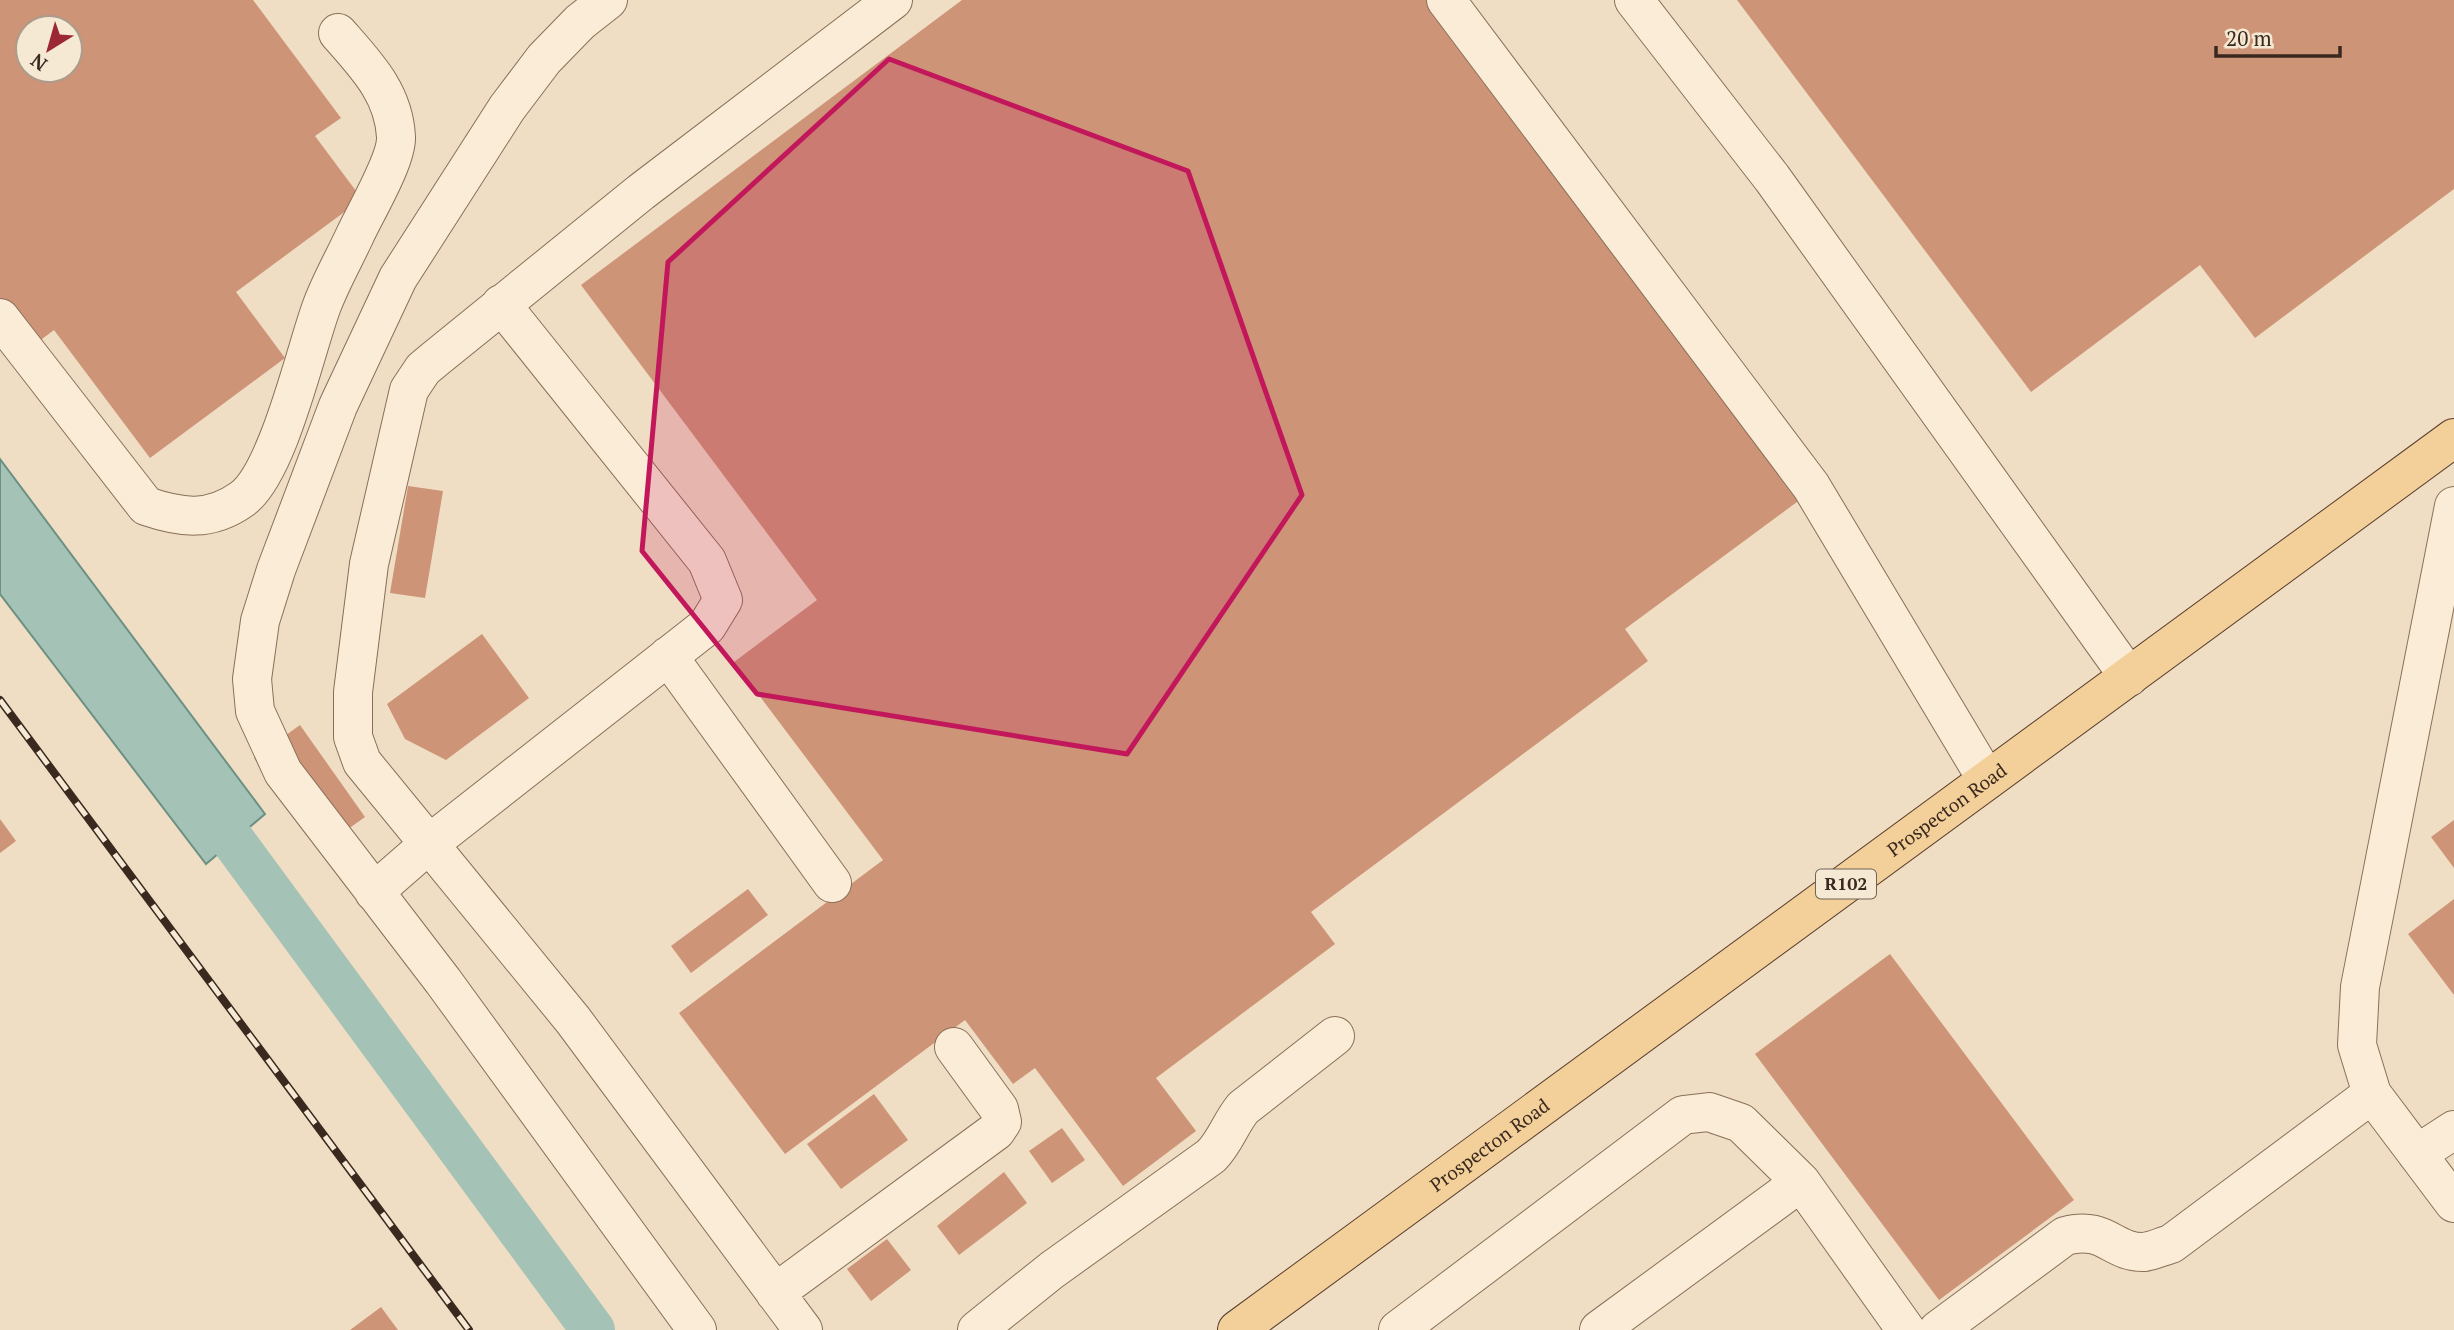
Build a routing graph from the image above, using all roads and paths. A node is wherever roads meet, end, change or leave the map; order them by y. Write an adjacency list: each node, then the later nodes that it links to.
1 (608, 0): 15 (lane)
2 (893, 0): 6 (lane)
3 (1446, 0): 12 (lane)
4 (1634, 0): 11 (lane)
5 (338, 33): 7 (lane)
6 (501, 304): 10 (lane); 13 (lane)
7 (0, 318)
8 (2454, 438): 11 (main road, Prospecton Road / R102)
9 (2454, 506): 18 (lane)
10 (668, 656): 13 (lane); 14 (lane)
11 (2129, 677): 12 (main road, Prospecton Road / R102)
12 (1987, 780): 27 (main road, Prospecton Road / R102)
13 (429, 844): 15 (lane); 23 (lane)
14 (832, 883)
15 (374, 891): 24 (lane)
16 (1335, 1036): 26 (lane)
17 (954, 1047): 23 (lane)
18 (2372, 1094): 20 (lane); 31 (lane)
19 (2454, 1130): 20 (lane)
20 (2417, 1154): 22 (lane)
21 (1801, 1182): 28 (lane); 29 (lane); 30 (lane)
22 (2454, 1203)
23 (775, 1293): 25 (lane)
24 (697, 1330)
25 (803, 1330)
26 (977, 1330)
27 (1237, 1330)
28 (1398, 1330)
29 (1600, 1330)
30 (1906, 1330)
31 (1938, 1330)

